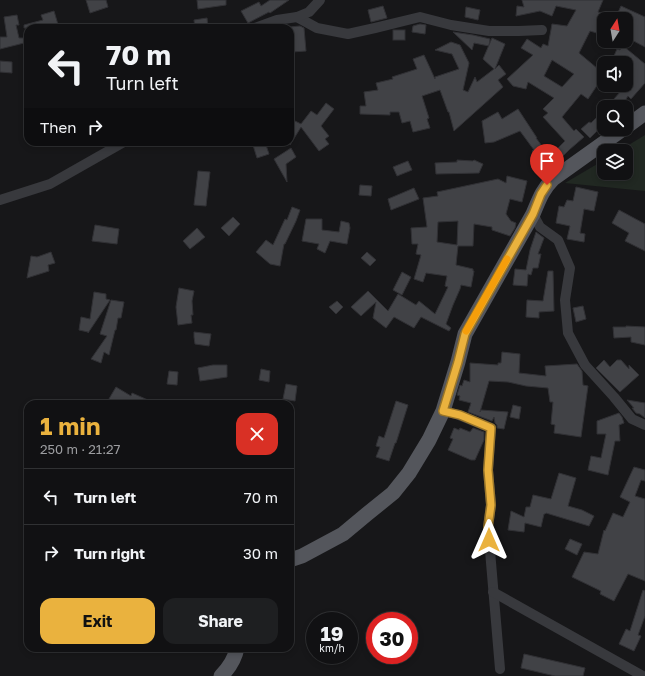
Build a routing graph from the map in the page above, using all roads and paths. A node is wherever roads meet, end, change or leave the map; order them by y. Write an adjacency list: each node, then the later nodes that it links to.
1 (320, 0): 2 (street)
2 (297, 17): 3 (street); 4 (street)
3 (266, 24)
4 (542, 30)
5 (645, 114): 6 (main road)
6 (633, 122)
7 (613, 136): 10 (main road)
8 (117, 146): 9 (street)
9 (0, 200)
10 (533, 214): 11 (main road); 12 (street)
11 (443, 411): 13 (main road); 14 (street)
12 (645, 425)
13 (294, 559)
14 (493, 592): 16 (street); 18 (street)
15 (236, 652): 17 (main road)
16 (500, 669)
17 (221, 676)
18 (643, 676)

